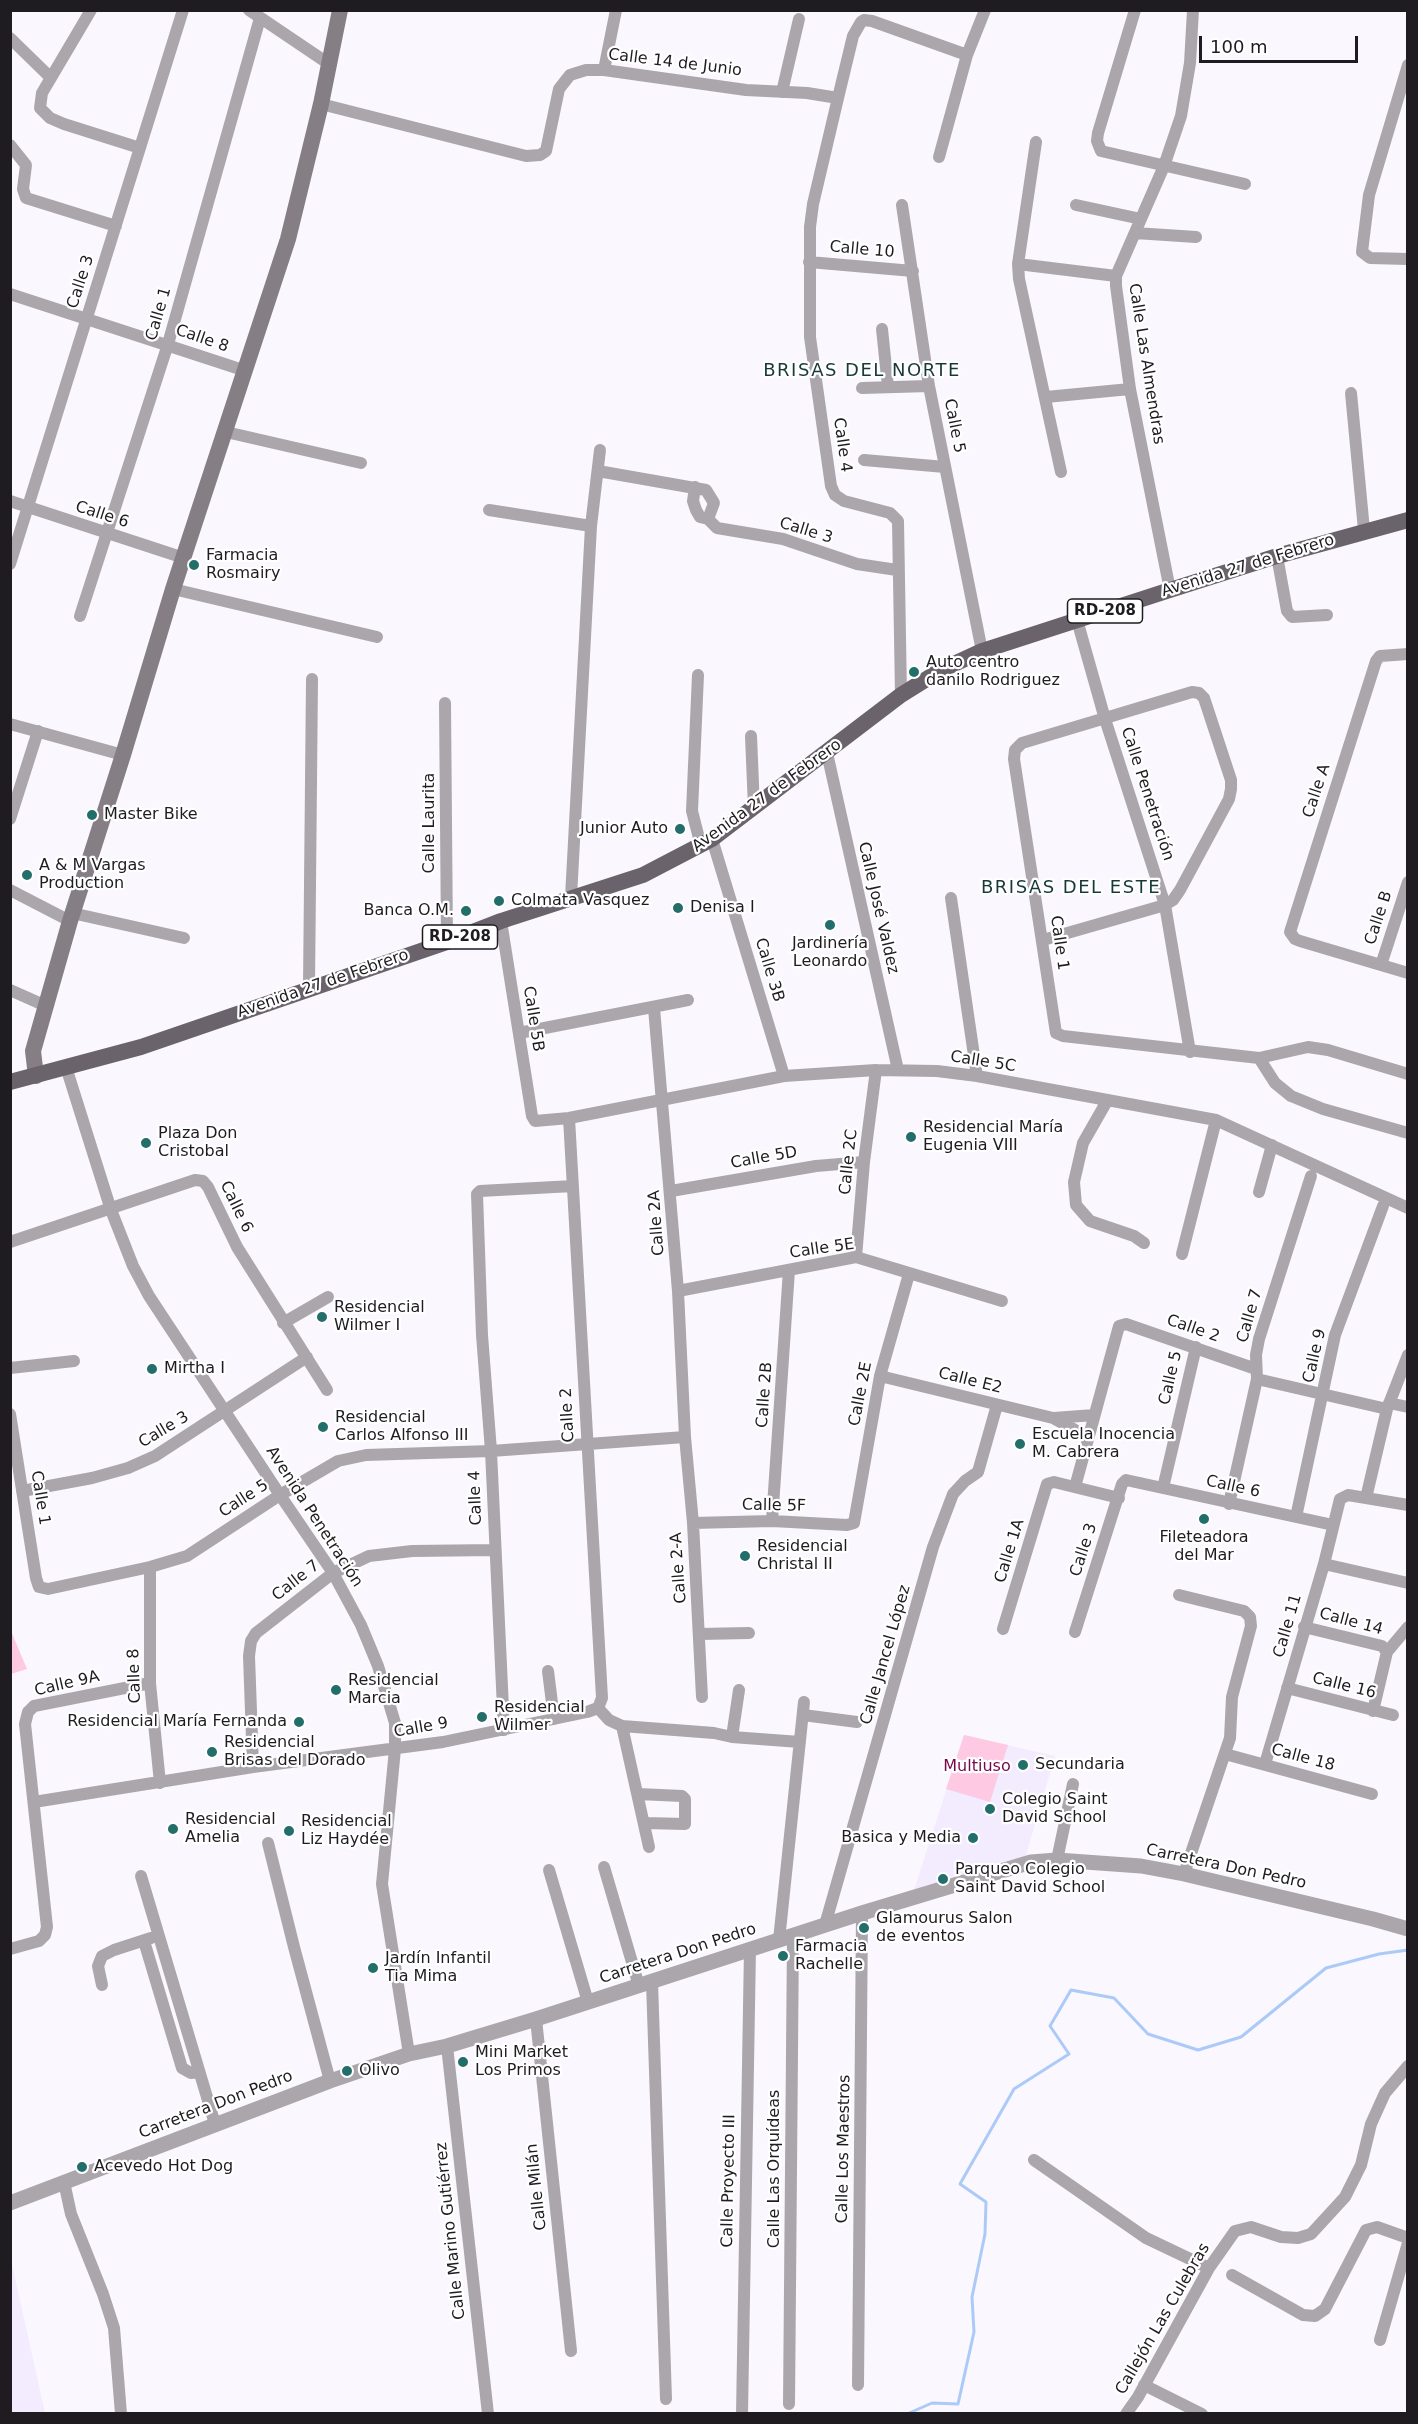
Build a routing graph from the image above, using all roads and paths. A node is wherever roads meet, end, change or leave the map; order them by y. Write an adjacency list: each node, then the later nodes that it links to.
1 (91, 10): 16 (street)
2 (183, 10): 22 (street, Calle 3)
3 (249, 10): 9 (street)
4 (339, 10): 13 (main road)
5 (616, 10): 15 (street)
6 (985, 10): 12 (street)
7 (1135, 10): 24 (street)
8 (1193, 10): 24 (street, Calle Las Almendras)
9 (260, 18): 13 (street); 40 (street, Calle 1)
10 (799, 19): 17 (street)
11 (10, 38): 16 (street)
12 (967, 55): 18 (street); 23 (street)
13 (328, 64): 19 (main road)
14 (1407, 65): 32 (street)
15 (604, 70): 17 (street, Calle 14 de Junio); 19 (street, Calle 14 de Junio)
16 (51, 78): 22 (street)
17 (782, 92): 18 (street, Calle 14 de Junio)
18 (838, 98): 33 (street)
19 (321, 104): 41 (main road)
20 (1036, 142): 34 (street)
21 (10, 145): 29 (street)
22 (140, 148): 29 (street, Calle 3)
23 (939, 157)
24 (1164, 166): 25 (street); 28 (street, Calle Las Almendras)
25 (1245, 184)
26 (902, 205): 35 (street, Calle 5)
27 (1076, 205): 28 (street)
28 (1141, 219): 30 (street, Calle Las Almendras)
29 (116, 225): 38 (street, Calle 3)
30 (1135, 233): 31 (street); 36 (street, Calle Las Almendras)
31 (1196, 237)
32 (1407, 259)
33 (809, 262): 35 (street, Calle 10); 67 (street, Calle 4)
34 (1018, 264): 36 (street); 47 (street)
35 (913, 271): 42 (street, Calle 5)
36 (1116, 276): 45 (street, Calle Las Almendras)
37 (10, 294): 38 (street, Calle 8)
38 (87, 318): 40 (street, Calle 8); 57 (street, Calle 3)
39 (882, 329): 43 (street)
40 (168, 344): 41 (street, Calle 8); 63 (street, Calle 1)
41 (246, 371): 48 (main road)
42 (929, 386): 43 (street); 52 (street, Calle 5)
43 (888, 387): 44 (street)
44 (862, 388)
45 (1131, 389): 47 (street); 69 (street, Calle Las Almendras)
46 (1351, 393): 62 (street)
47 (1046, 397): 54 (street)
48 (226, 432): 51 (street); 65 (main road)
49 (600, 450): 53 (street)
50 (864, 460): 52 (street)
51 (361, 463)
52 (945, 467): 74 (street, Calle 5)
53 (598, 471): 55 (street); 61 (street)
54 (1061, 472)
55 (694, 487): 59 (street); 59 (street)
56 (10, 501): 57 (street, Calle 6)
57 (29, 508): 63 (street, Calle 6); 66 (street, Calle 3)
58 (489, 510): 61 (street)
59 (708, 519): 67 (street, Calle 3)
60 (1407, 520): 62 (main road, Avenida 27 de Febrero / RD-208)
61 (591, 526): 91 (street)
62 (1364, 530): 64 (main road, Avenida 27 de Febrero / RD-208)
63 (107, 534): 65 (street, Calle 6); 71 (street, Calle 1)
64 (1277, 556): 69 (main road, Avenida 27 de Febrero / RD-208); 70 (street)
65 (184, 558): 68 (main road)
66 (10, 564)
67 (897, 570): 78 (street, Calle 4)
68 (173, 589): 73 (street); 85 (main road)
69 (1170, 590): 72 (main road, Avenida 27 de Febrero / RD-208)
70 (1327, 615)
71 (80, 616)
72 (1077, 620): 74 (main road, Avenida 27 de Febrero / RD-208); 80 (street, Calle Penetración)
73 (377, 637)
74 (982, 651): 78 (main road, Avenida 27 de Febrero / RD-208)
75 (1407, 654): 100 (street, Calle A)
76 (698, 675): 88 (street, Calle 3B)
77 (312, 679): 102 (street)
78 (901, 695): 84 (main road, Avenida 27 de Febrero / RD-208)
79 (445, 703): 99 (street, Calle Laurita)
80 (1105, 719): 93 (street, Calle Penetración); 93 (street); 98 (street, Calle 1)
81 (10, 724): 82 (street)
82 (38, 731): 85 (street); 87 (street)
83 (751, 736): 86 (street)
84 (827, 753): 86 (main road, Avenida 27 de Febrero / RD-208); 112 (street, Calle José Valdez)
85 (123, 755): 94 (main road)
86 (754, 808): 88 (main road, Avenida 27 de Febrero / RD-208)
87 (10, 819)
88 (707, 842): 91 (main road, Avenida 27 de Febrero / RD-208); 115 (street, Calle 3B)
89 (1407, 882): 95 (street, Calle B)
90 (10, 890): 94 (street)
91 (571, 897): 96 (main road, Avenida 27 de Febrero / RD-208)
92 (951, 898): 116 (street)
93 (1165, 905): 98 (street); 108 (street, Calle Penetración)
94 (71, 917): 97 (street); 105 (main road)
95 (1402, 917): 100 (street, Calle B)
96 (501, 921): 99 (main road, Avenida 27 de Febrero / RD-208); 107 (street, Calle 5B)
97 (184, 938)
98 (1043, 940): 108 (street, Calle 1)
99 (447, 942): 102 (main road, Avenida 27 de Febrero / RD-208)
100 (1381, 965): 101 (street)
101 (1407, 973)
102 (309, 987): 110 (main road, Avenida 27 de Febrero / RD-208)
103 (10, 990): 105 (street)
104 (688, 1000): 106 (street)
105 (46, 1006): 114 (main road)
106 (654, 1008): 107 (street); 118 (street, Calle 2A)
107 (519, 1033): 122 (street, Calle 5B)
108 (1190, 1052): 109 (street)
109 (1259, 1058): 113 (street); 123 (street)
110 (66, 1068): 114 (main road, Avenida 27 de Febrero / RD-208); 132 (street, Avenida Penetración)
111 (876, 1070): 112 (street, Calle 5C); 115 (street, Calle 5C); 125 (street, Calle 2C)
112 (898, 1070): 116 (street, Calle 5C)
113 (1407, 1074)
114 (36, 1076): 117 (main road, Avenida 27 de Febrero / RD-208)
115 (784, 1076): 118 (street, Calle 5C)
116 (977, 1076): 119 (street, Calle 5C)
117 (10, 1082)
118 (664, 1100): 120 (street, Calle 5C); 128 (street, Calle 2A)
119 (1107, 1101): 121 (street, Calle 5C); 134 (street)
120 (569, 1118): 122 (street, Calle 5C); 127 (street, Calle 2)
121 (1216, 1120): 124 (street, Calle 5C); 135 (street)
122 (535, 1121)
123 (1407, 1133)
124 (1272, 1145): 129 (street); 131 (street, Calle 5C)
125 (864, 1162): 128 (street, Calle 5D); 136 (street, Calle 2C)
126 (1311, 1176): 148 (street, Calle 7)
127 (573, 1186): 161 (street, Calle 2); 162 (street, Calle 4)
128 (671, 1191): 139 (street, Calle 2A)
129 (1258, 1192)
130 (1383, 1206): 151 (street, Calle 9)
131 (1407, 1208)
132 (111, 1210): 133 (street, Calle 6); 142 (street, Calle 6); 155 (street, Avenida Penetración)
133 (10, 1242)
134 (1144, 1243)
135 (1182, 1254)
136 (856, 1257): 137 (street, Calle 5E); 138 (street, Calle 5E)
137 (789, 1270): 139 (street, Calle 5E); 173 (street, Calle 2B)
138 (909, 1274): 141 (street, Calle 5E); 149 (street, Calle 2E)
139 (678, 1291): 159 (street, Calle 2A)
140 (328, 1297): 142 (street)
141 (1002, 1301)
142 (284, 1323): 145 (street, Calle 6)
143 (1196, 1347): 148 (street, Calle 2); 157 (street, Calle 2); 165 (street, Calle 5)
144 (1407, 1355): 153 (street)
145 (307, 1357): 150 (street, Calle 6); 155 (street, Calle 3)
146 (74, 1361): 147 (street)
147 (10, 1368)
148 (1257, 1374): 151 (street, Calle 2); 170 (street, Calle 7)
149 (880, 1376): 152 (street, Calle E2); 175 (street, Calle 2E)
150 (327, 1390)
151 (1323, 1396): 153 (street, Calle 2); 172 (street, Calle 9)
152 (997, 1405): 158 (street, Calle E2); 225 (street, Calle Jancel López)
153 (1388, 1406): 154 (street, Calle 2); 169 (street)
154 (1407, 1407)
155 (226, 1411): 166 (street, Calle 3); 167 (street, Avenida Penetración)
156 (10, 1414): 166 (street, Calle 1)
157 (1094, 1415): 158 (street, Calle E2); 160 (street)
158 (1053, 1418): 160 (street, Calle E2)
159 (684, 1437): 161 (street, Calle 5); 174 (street, Calle 2-A)
160 (1088, 1437): 164 (street)
161 (586, 1444): 162 (street, Calle 5); 197 (street, Calle 2)
162 (491, 1451): 167 (street, Calle 5); 177 (street, Calle 4)
163 (1126, 1480): 165 (street, Calle 6); 168 (street, Calle 3)
164 (1075, 1487): 168 (street); 186 (street, Calle 1A)
165 (1162, 1488): 170 (street, Calle 6)
166 (22, 1491): 182 (street, Calle 1)
167 (280, 1495): 179 (street, Calle 5); 180 (street, Avenida Penetración)
168 (1119, 1498): 187 (street, Calle 3)
169 (1366, 1498): 171 (street); 176 (street, Calle 11)
170 (1229, 1504): 172 (street, Calle 6)
171 (1407, 1505)
172 (1296, 1517): 176 (street, Calle 6)
173 (772, 1521): 174 (street, Calle 5F); 175 (street, Calle 5F)
174 (693, 1523): 189 (street, Calle 2-A)
175 (854, 1523)
176 (1333, 1526): 178 (street, Calle 11)
177 (494, 1550): 180 (street, Calle 7); 204 (street, Calle 4)
178 (1324, 1564): 181 (street); 184 (street, Calle 11)
179 (150, 1567): 182 (street, Calle 5); 192 (street, Calle 8)
180 (333, 1573): 207 (street, Avenida Penetración); 210 (street, Calle 7)
181 (1407, 1583)
182 (39, 1587)
183 (1179, 1595): 208 (street)
184 (1304, 1627): 190 (street, Calle 14); 193 (street, Calle 11)
185 (1407, 1627): 190 (street)
186 (1003, 1629)
187 (1075, 1632)
188 (749, 1633): 189 (street)
189 (700, 1634): 195 (street, Calle 2-A)
190 (1387, 1652): 198 (street)
191 (548, 1671): 201 (street)
192 (150, 1683): 211 (street, Calle 8); 215 (street, Calle 9A)
193 (1287, 1688): 198 (street, Calle 16); 209 (street, Calle 11)
194 (739, 1690): 205 (street)
195 (702, 1697)
196 (804, 1702): 199 (street, Calle Las Orquídeas)
197 (598, 1708): 201 (street, Calle 9); 203 (street)
198 (1373, 1711): 200 (street, Calle 16)
199 (803, 1715): 202 (street); 206 (street, Calle Las Orquídeas)
200 (1392, 1715)
201 (554, 1719): 204 (street, Calle 9)
202 (857, 1722)
203 (622, 1726): 205 (street); 213 (street)
204 (504, 1730): 207 (street, Calle 9)
205 (732, 1737): 206 (street)
206 (800, 1742): 228 (street, Calle Las Orquídeas)
207 (395, 1749): 210 (street, Calle 9); 237 (street, Avenida Penetración)
208 (1225, 1754): 209 (street, Calle 18); 222 (street)
209 (1265, 1764): 214 (street, Calle 18)
210 (253, 1767): 211 (street, Calle 9)
211 (160, 1783): 215 (street, Calle 9)
212 (1072, 1784): 219 (street)
213 (638, 1794): 216 (street); 216 (street)
214 (1372, 1794)
215 (34, 1802): 230 (street)
216 (645, 1823): 218 (street)
217 (268, 1843): 240 (street)
218 (649, 1847)
219 (1056, 1860): 222 (street, Carretera Don Pedro); 224 (street, Carretera Don Pedro)
220 (604, 1867): 232 (street)
221 (549, 1870): 234 (street)
222 (1184, 1874): 226 (street, Carretera Don Pedro)
223 (141, 1876): 227 (street)
224 (862, 1913): 225 (street, Carretera Don Pedro); 251 (street, Calle Los Maestros)
225 (825, 1925): 228 (street, Carretera Don Pedro)
226 (1407, 1929)
227 (158, 1936): 229 (street); 239 (street)
228 (786, 1938): 231 (street, Carretera Don Pedro); 254 (street, Calle Las Orquídeas)
229 (144, 1941): 233 (street); 239 (street)
230 (10, 1949)
231 (750, 1949): 232 (street, Carretera Don Pedro); 257 (street, Calle Proyecto III)
232 (646, 1984): 234 (street, Carretera Don Pedro); 253 (street)
233 (102, 1985)
234 (588, 2002): 235 (street, Carretera Don Pedro)
235 (536, 2019): 236 (street, Carretera Don Pedro); 250 (street, Calle Milán)
236 (447, 2046): 237 (street, Carretera Don Pedro); 256 (street, Calle Marino Gutiérrez)
237 (409, 2054): 240 (street, Carretera Don Pedro)
238 (1407, 2066): 247 (street, Callejón Las Culebras)
239 (199, 2072): 241 (street)
240 (330, 2080): 241 (street, Carretera Don Pedro)
241 (215, 2124): 243 (street, Carretera Don Pedro)
242 (1035, 2160): 247 (street)
243 (64, 2182): 244 (street, Carretera Don Pedro); 255 (street)
244 (10, 2203)
245 (1407, 2238): 248 (street)
246 (1407, 2243): 249 (street)
247 (1209, 2268): 252 (street, Callejón Las Culebras)
248 (1232, 2275)
249 (1380, 2340)
250 (571, 2351)
251 (858, 2385)
252 (1144, 2385): 258 (street, Callejón Las Culebras); 259 (street)
253 (666, 2399)
254 (789, 2404)
255 (121, 2414)
256 (488, 2414)
257 (742, 2414)
258 (1126, 2414)
259 (1202, 2414)

